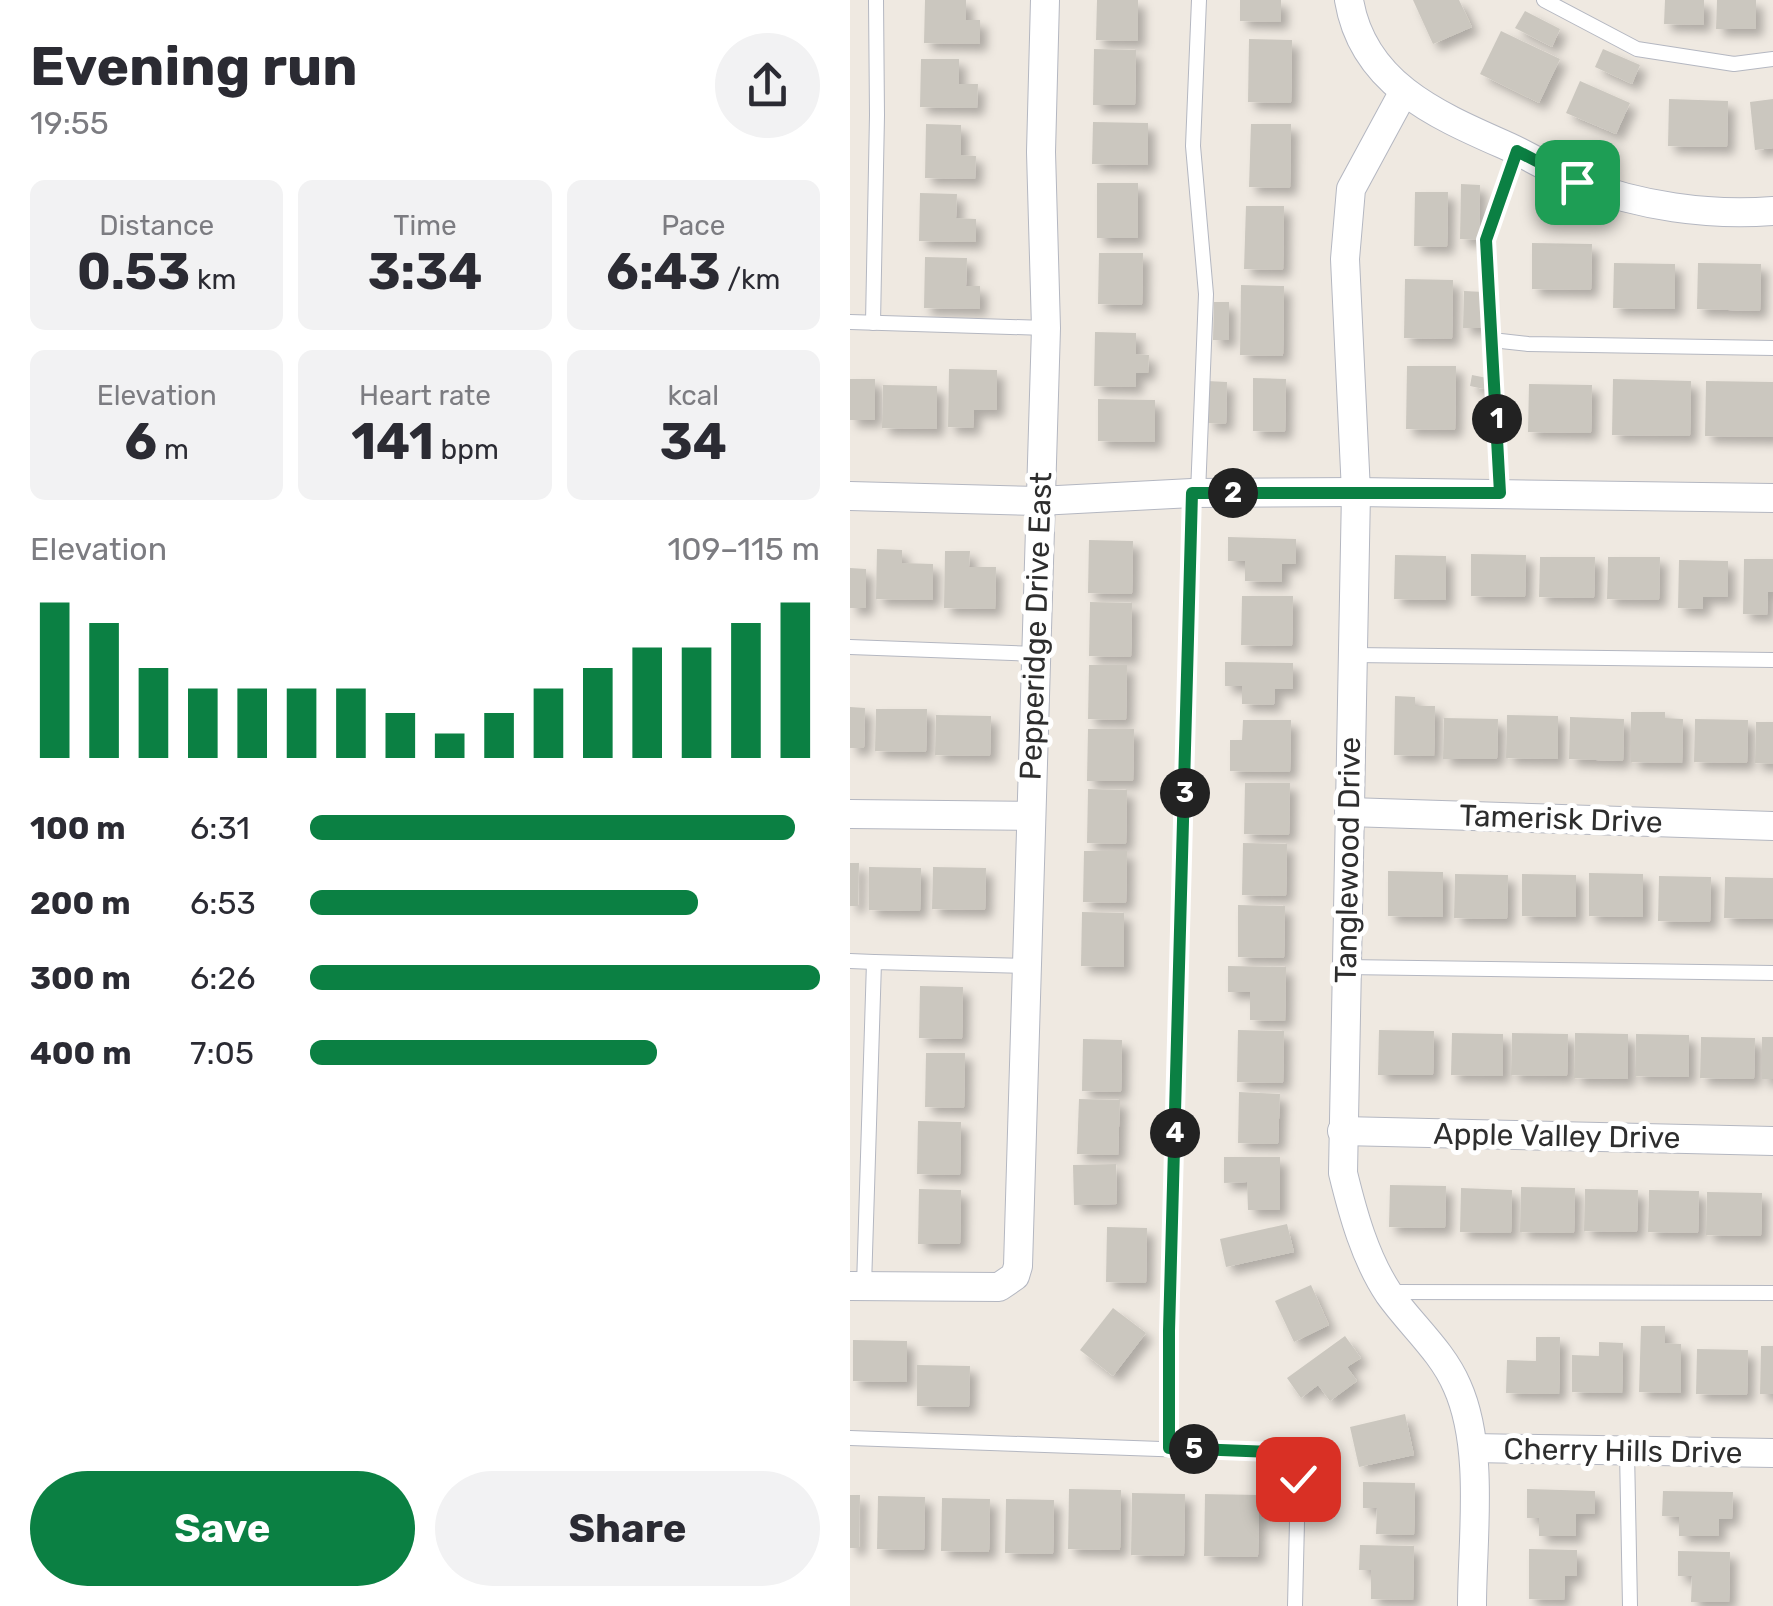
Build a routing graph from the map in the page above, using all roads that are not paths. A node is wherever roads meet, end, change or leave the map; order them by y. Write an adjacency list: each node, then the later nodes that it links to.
1 (876, 0): 11 (lane)
2 (1045, 0): 12 (street, Pepperidge Drive East)
3 (1199, 0): 16 (lane)
4 (1349, 0): 7 (street)
5 (1544, 0): 6 (lane)
6 (1773, 59)
7 (1403, 93): 8 (street); 15 (street, Tanglewood Drive)
8 (1517, 151): 9 (street); 13 (lane)
9 (1773, 211)
10 (850, 322): 11 (lane)
11 (873, 323): 12 (lane)
12 (1046, 328): 20 (street, Pepperidge Drive East)
13 (1492, 340): 14 (lane); 17 (lane)
14 (1773, 348)
15 (1356, 492): 16 (street); 17 (street); 23 (street, Tanglewood Drive)
16 (1195, 493): 20 (street); 40 (lane)
17 (1500, 493): 19 (street)
18 (850, 496): 20 (street)
19 (1773, 498)
20 (1039, 501): 22 (street, Pepperidge Drive East)
21 (850, 647): 22 (lane)
22 (1035, 654): 27 (street, Pepperidge Drive East)
23 (1352, 655): 24 (lane); 25 (street, Tanglewood Drive)
24 (1773, 660)
25 (1349, 812): 28 (street, Tamerisk Drive); 32 (street, Tanglewood Drive)
26 (850, 814): 27 (street)
27 (1030, 816): 31 (street, Pepperidge Drive East)
28 (1773, 826)
29 (850, 961): 30 (lane)
30 (874, 962): 31 (lane); 36 (lane)
31 (1026, 966): 36 (street, Pepperidge Drive East)
32 (1346, 967): 33 (lane); 34 (street, Tanglewood Drive)
33 (1773, 973)
34 (1342, 1131): 35 (street, Apple Valley Drive); 37 (street, Tanglewood Drive)
35 (1773, 1140)
36 (857, 1286)
37 (1388, 1292): 38 (lane); 41 (street, Tanglewood Drive)
38 (1773, 1293)
39 (850, 1438): 40 (lane)
40 (1169, 1448): 44 (lane)
41 (1473, 1448): 42 (street, Cherry Hills Drive); 45 (street, Tanglewood Drive)
42 (1628, 1451): 43 (street, Cherry Hills Drive); 46 (lane)
43 (1773, 1453)
44 (1296, 1606)
45 (1472, 1606)
46 (1630, 1606)

